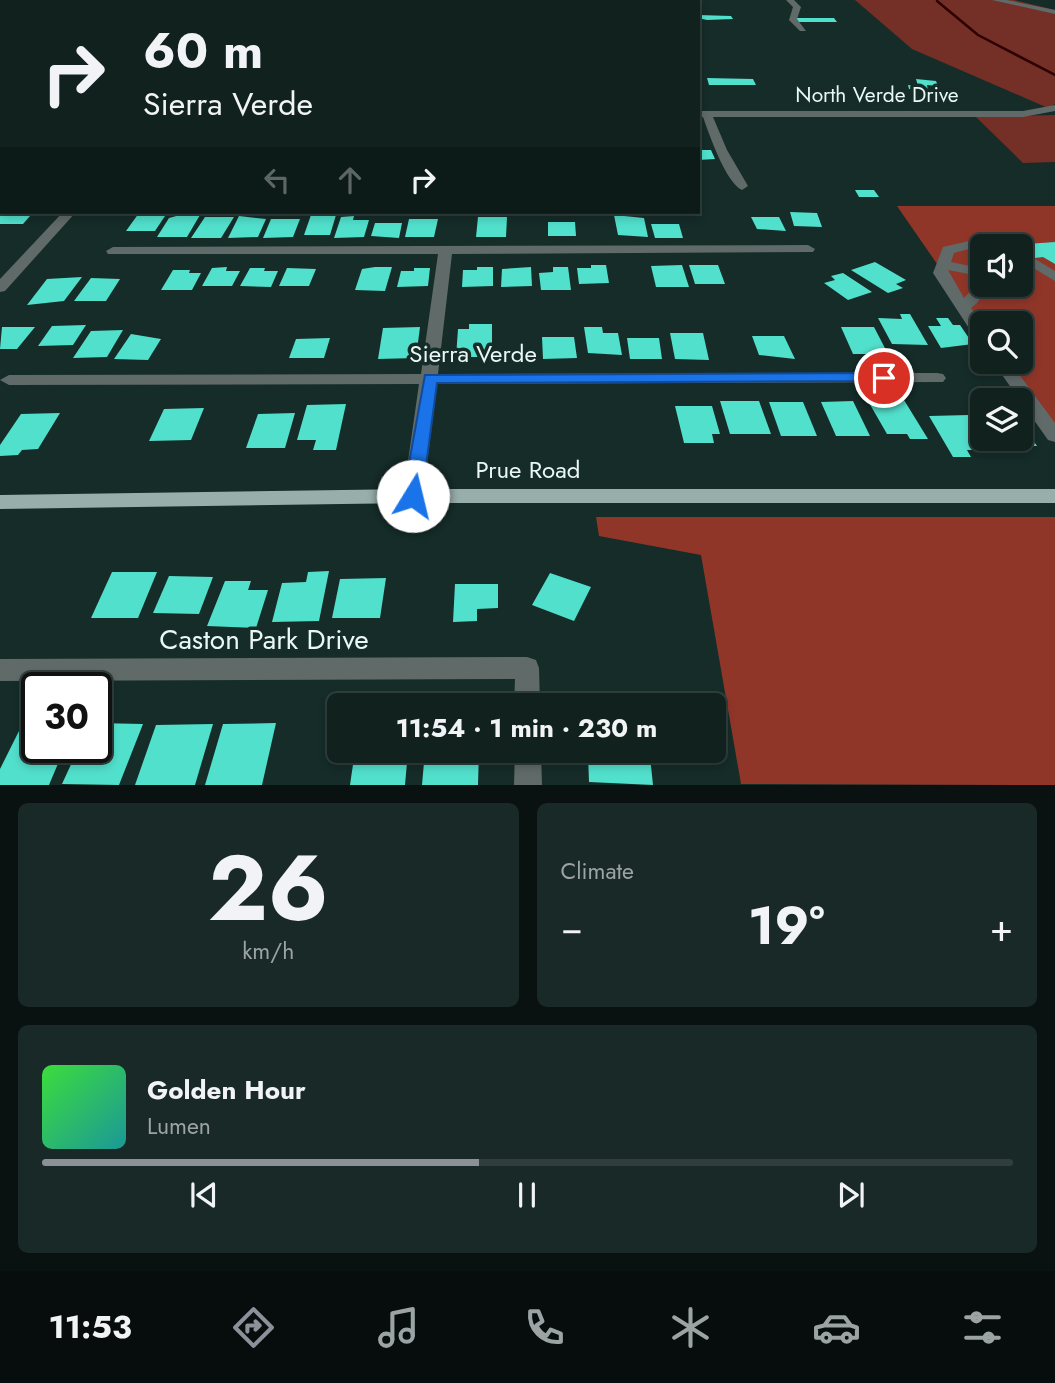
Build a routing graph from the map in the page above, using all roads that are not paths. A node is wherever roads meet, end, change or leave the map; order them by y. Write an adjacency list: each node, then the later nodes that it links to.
1 (790, 0): 4 (street)
2 (996, 0): 3 (street)
3 (1055, 12)
4 (803, 29)
5 (1055, 108): 6 (street, North Verde Drive)
6 (703, 114): 7 (street)
7 (742, 186)
8 (67, 214): 17 (street)
9 (970, 245): 14 (street)
10 (446, 249): 11 (street); 12 (street); 23 (street)
11 (808, 249)
12 (113, 251)
13 (1033, 263): 16 (street)
14 (943, 265): 15 (street); 19 (street)
15 (970, 270)
16 (1055, 277)
17 (0, 288)
18 (974, 297): 19 (street)
19 (961, 307): 20 (street)
20 (970, 319)
21 (1010, 374): 25 (street)
22 (937, 378): 23 (street, Sierra Verde)
23 (430, 379): 24 (street, Sierra Verde); 26 (street)
24 (9, 380)
25 (1055, 436)
26 (413, 496): 27 (main road, Prue Road); 28 (main road, Prue Road)
27 (1055, 496)
28 (0, 502)
29 (0, 670): 30 (street, Caston Park Drive)
30 (527, 693)
31 (528, 763): 32 (street)
32 (528, 785)

